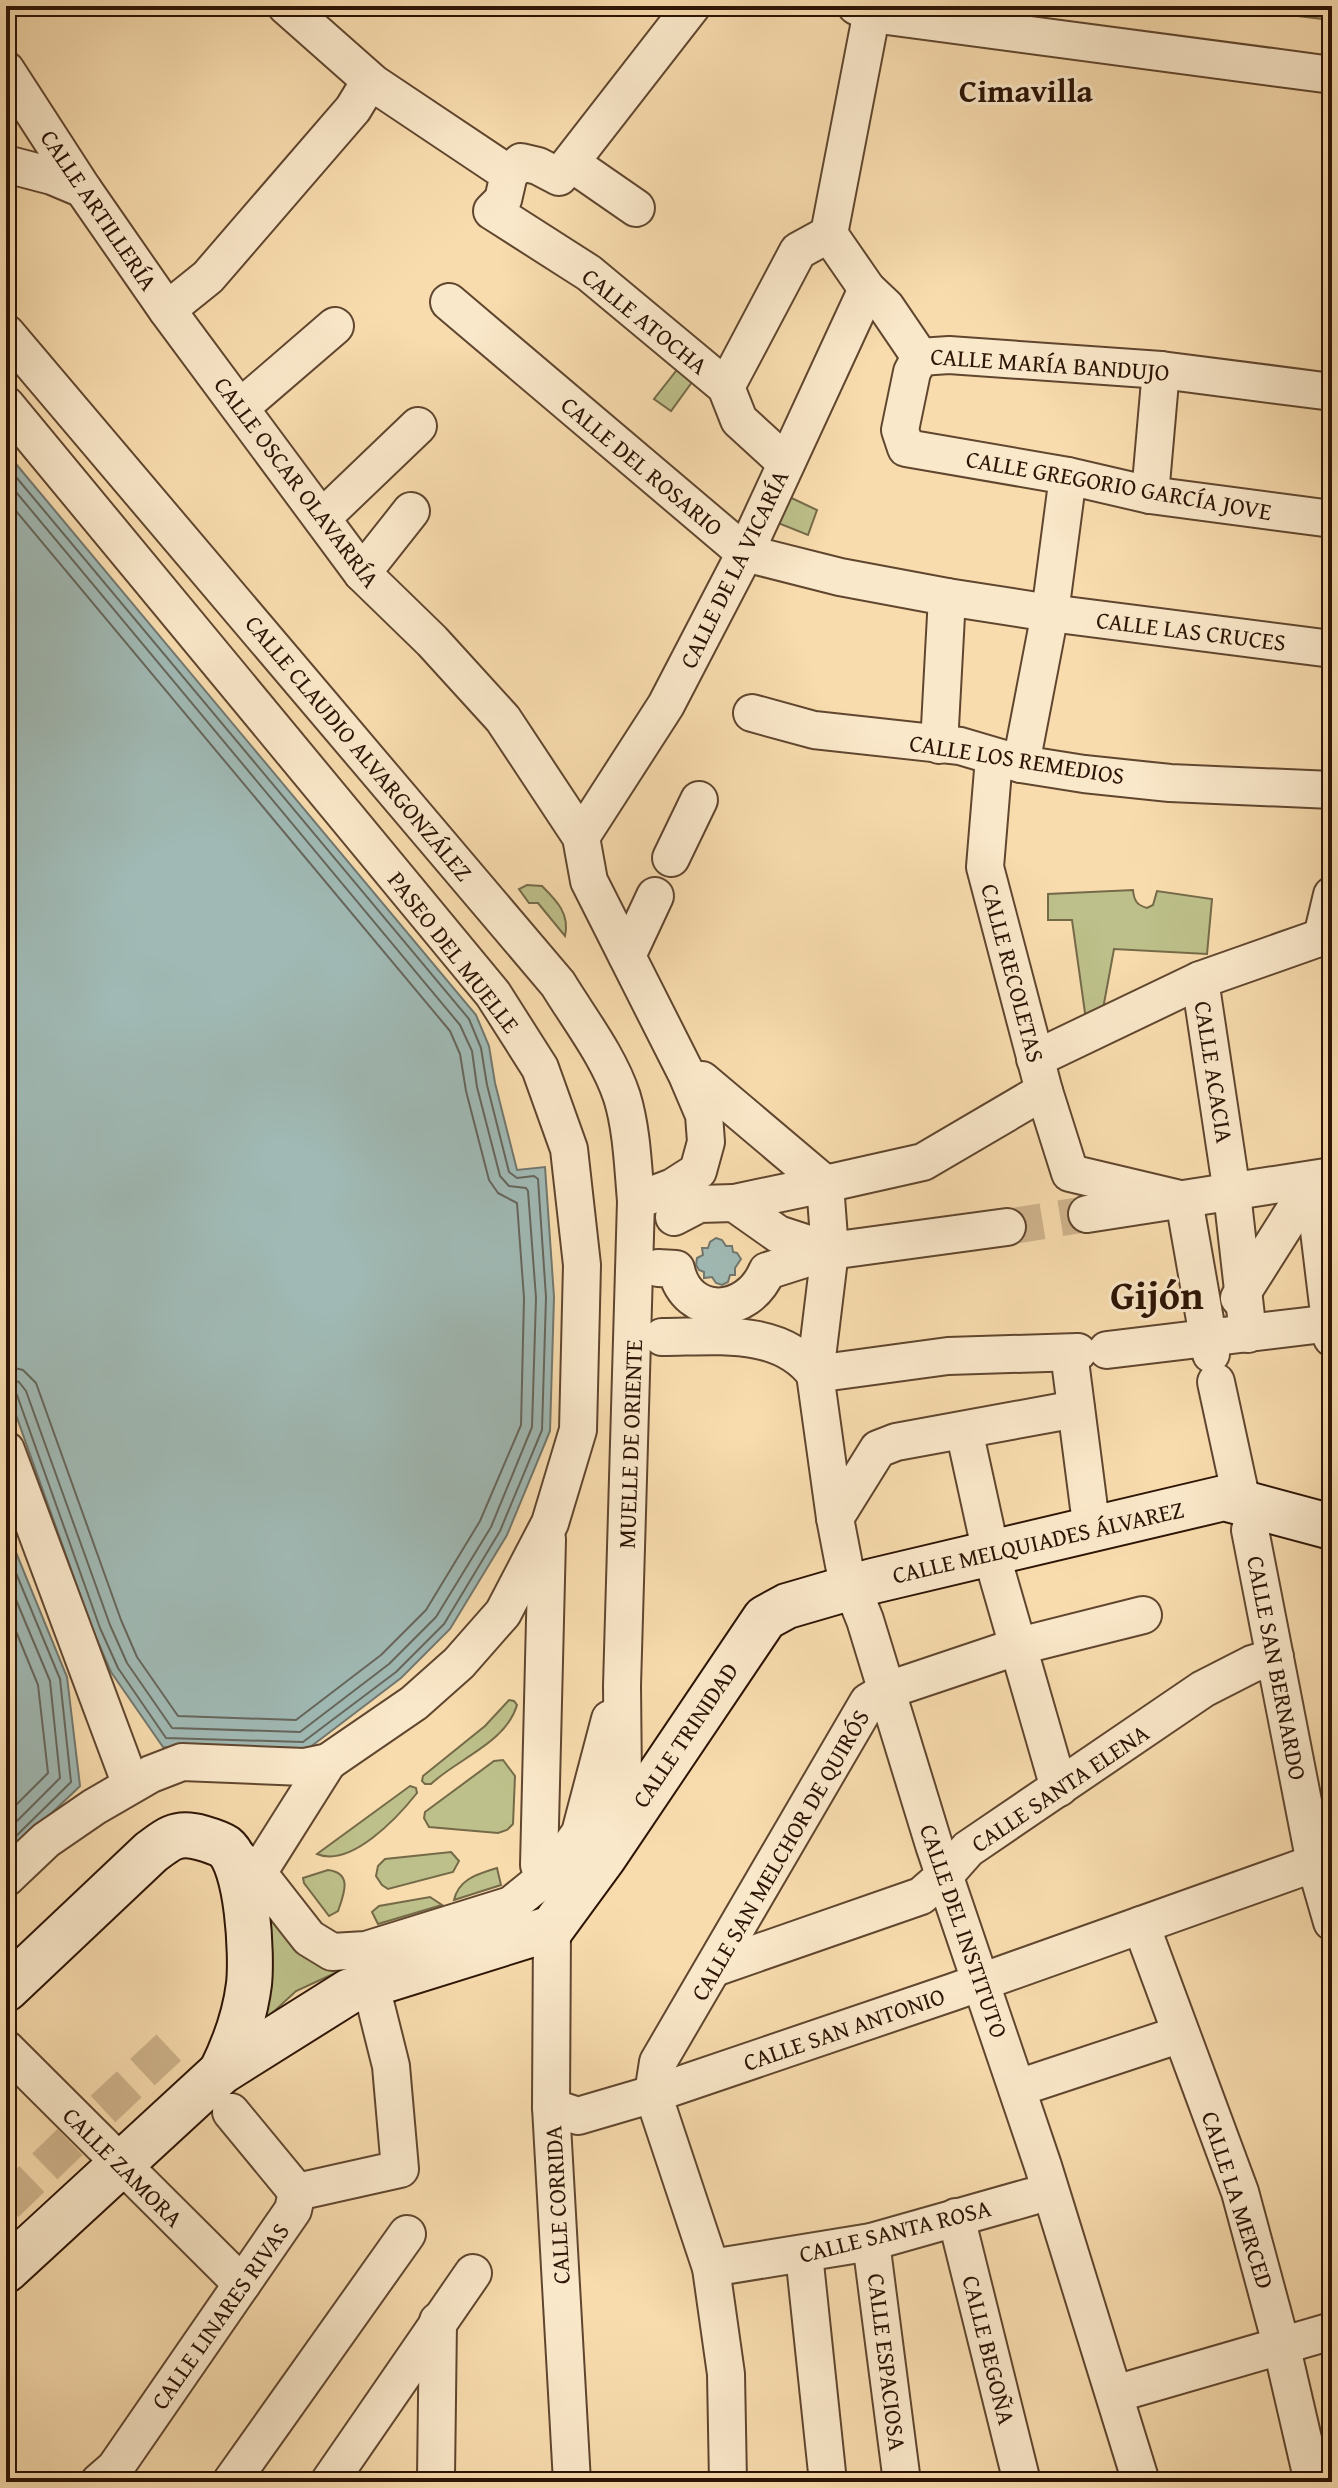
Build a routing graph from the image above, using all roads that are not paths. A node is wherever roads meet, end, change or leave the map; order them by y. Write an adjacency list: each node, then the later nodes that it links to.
1 (692, 6): 8 (street)
2 (867, 9): 5 (street); 11 (street)
3 (306, 12): 6 (street)
4 (6, 70): 9 (street, CALLE ARTILLERÍA)
5 (1332, 75)
6 (362, 95): 8 (street); 14 (street)
7 (6, 164): 9 (street)
8 (530, 176): 10 (street); 19 (street, CALLE ATOCHA)
9 (83, 189): 14 (street, CALLE ARTILLERÍA)
10 (636, 208)
11 (829, 234): 12 (street, CALLE MARÍA BANDUJO); 19 (street)
12 (867, 289): 17 (street, CALLE MARÍA BANDUJO); 24 (street, CALLE DE LA VICARÍA)
13 (449, 302): 30 (street, CALLE DEL ROSARIO)
14 (167, 310): 22 (street, CALLE OSCAR OLAVARRÍA)
15 (335, 326): 22 (street)
16 (6, 333): 53 (street, CALLE CLAUDIO ALVARGONZÁLEZ)
17 (920, 357): 18 (street, CALLE MARÍA BANDUJO); 25 (street, CALLE GREGORIO GARCÍA JOVE)
18 (1161, 370): 20 (street, CALLE MARÍA BANDUJO); 26 (street)
19 (726, 387): 24 (street, CALLE ATOCHA)
20 (1332, 392)
21 (6, 405): 76 (street, PASEO DEL MUELLE)
22 (241, 407): 28 (street, CALLE OSCAR OLAVARRÍA)
23 (418, 426): 28 (street)
24 (786, 463): 30 (street, CALLE DE LA VICARÍA)
25 (1068, 476): 26 (street, CALLE GREGORIO GARCÍA JOVE); 33 (street, CALLE RECOLETAS)
26 (1150, 495): 29 (street, CALLE GREGORIO GARCÍA JOVE)
27 (411, 511): 31 (street)
28 (322, 518): 31 (street, CALLE OSCAR OLAVARRÍA)
29 (1332, 519)
30 (745, 553): 32 (street, CALLE DEL ROSARIO); 40 (street, CALLE DE LA VICARÍA)
31 (362, 573): 40 (street, CALLE OSCAR OLAVARRÍA)
32 (947, 597): 33 (street, CALLE DEL ROSARIO); 36 (street)
33 (1050, 613): 34 (street, CALLE LAS CRUCES); 37 (street, CALLE RECOLETAS)
34 (1332, 649)
35 (752, 713): 36 (street, CALLE LOS REMEDIOS)
36 (939, 745): 37 (street, CALLE LOS REMEDIOS)
37 (1008, 761): 38 (street, CALLE LOS REMEDIOS); 47 (street, CALLE RECOLETAS)
38 (1332, 790)
39 (699, 800): 41 (street)
40 (581, 837): 45 (street)
41 (671, 858)
42 (1332, 895): 44 (street)
43 (655, 896): 45 (street)
44 (1327, 944): 46 (street)
45 (627, 956): 53 (street)
46 (1200, 980): 47 (street); 49 (street, CALLE ACACIA)
47 (1040, 1075): 51 (street); 52 (street, CALLE RECOLETAS)
48 (702, 1080): 51 (street)
49 (1230, 1179): 50 (street); 52 (street); 61 (street, CALLE ACACIA)
50 (1323, 1179): 61 (street); 63 (street)
51 (825, 1184): 54 (street); 58 (street, CALLE DEL INSTITUTO)
52 (1184, 1200): 55 (street); 67 (street, CALLE SAN BERNARDO)
53 (636, 1201): 82 (street, MUELLE DE ORIENTE)
54 (748, 1213): 56 (street); 58 (street); 60 (street)
55 (1087, 1214)
56 (674, 1217)
57 (1007, 1227): 58 (street)
58 (830, 1251): 60 (street); 68 (street, CALLE DEL INSTITUTO)
59 (658, 1268): 62 (street)
60 (767, 1271): 62 (street)
61 (1243, 1290): 64 (street, CALLE ACACIA); 67 (street)
62 (726, 1322): 65 (street); 68 (street)
63 (1331, 1328): 64 (street)
64 (1248, 1334): 67 (street)
65 (662, 1337)
66 (1085, 1352): 67 (street); 68 (street); 69 (street)
67 (1212, 1354): 72 (street, CALLE SAN BERNARDO)
68 (815, 1374): 74 (street, CALLE DEL INSTITUTO)
69 (1076, 1409): 70 (street); 73 (street)
70 (964, 1430): 74 (street); 77 (street)
71 (6, 1450): 86 (street)
72 (1242, 1502): 75 (street); 77 (street, CALLE MELQUIADES ÁLVAREZ); 81 (street, CALLE SAN BERNARDO)
73 (1089, 1508)
74 (835, 1518): 78 (street, CALLE DEL INSTITUTO)
75 (1332, 1527)
76 (548, 1528): 85 (street, PASEO DEL MUELLE); 91 (street)
77 (991, 1553): 78 (street, CALLE MELQUIADES ÁLVAREZ); 80 (street)
78 (852, 1588): 83 (street, CALLE DEL INSTITUTO); 84 (street, CALLE TRINIDAD)
79 (1143, 1615): 80 (street, CALLE SAN MELCHOR DE QUIRÓS)
80 (1019, 1646): 83 (street, CALLE SAN MELCHOR DE QUIRÓS); 87 (street)
81 (1275, 1657): 87 (street, CALLE SANTA ELENA); 90 (street, CALLE SAN BERNARDO)
82 (622, 1686): 84 (street, MUELLE DE ORIENTE); 88 (street, MUELLE DE ORIENTE)
83 (888, 1690): 92 (street, CALLE DEL INSTITUTO); 97 (street, CALLE SAN MELCHOR DE QUIRÓS)
84 (679, 1743): 88 (street, CALLE TRINIDAD)
85 (328, 1762): 86 (street, PASEO DEL MUELLE); 89 (street)
86 (131, 1785): 93 (street, PASEO DEL MUELLE)
87 (1059, 1788): 92 (street, CALLE SANTA ELENA)
88 (592, 1845): 89 (street); 96 (street, CALLE TRINIDAD)
89 (245, 1857): 99 (street); 104 (street)
90 (1315, 1863): 94 (street, CALLE SAN BERNARDO); 95 (street, CALLE SAN ANTONIO)
91 (539, 1865)
92 (945, 1875): 97 (street, CALLE SANTA ELENA); 98 (street, CALLE DEL INSTITUTO)
93 (6, 1878)
94 (1332, 1922)
95 (1141, 1925): 98 (street, CALLE SAN ANTONIO); 101 (street, CALLE LA MERCED)
96 (552, 1928): 104 (street); 106 (street, CALLE CORRIDA)
97 (714, 1968): 105 (street, CALLE SAN MELCHOR DE QUIRÓS)
98 (981, 1981): 105 (street, CALLE SAN ANTONIO); 121 (street, CALLE DEL INSTITUTO)
99 (6, 1989)
100 (376, 2006): 108 (street, CALLE LINARES RIVAS)
101 (1181, 2034): 103 (street); 120 (street, CALLE LA MERCED)
102 (6, 2049): 107 (street, CALLE ZAMORA)
103 (1030, 2084)
104 (226, 2092): 107 (street); 108 (street)
105 (653, 2094): 106 (street, CALLE SAN ANTONIO); 114 (street)
106 (551, 2107): 126 (street, CALLE CORRIDA)
107 (119, 2164): 115 (street); 117 (street, CALLE ZAMORA)
108 (297, 2192): 117 (street, CALLE LINARES RIVAS)
109 (1030, 2197): 110 (street, CALLE SANTA ROSA)
110 (956, 2217): 112 (street, CALLE SANTA ROSA); 130 (street, CALLE BEGOÑA)
111 (407, 2234): 124 (street)
112 (871, 2242): 113 (street, CALLE SANTA ROSA); 129 (street, CALLE ESPACIOSA)
113 (804, 2254): 114 (street, CALLE SANTA ROSA); 128 (street)
114 (711, 2268): 127 (street)
115 (6, 2270)
116 (473, 2273): 118 (street)
117 (242, 2284): 122 (street, CALLE LINARES RIVAS)
118 (438, 2321): 123 (street); 125 (street)
119 (1332, 2331): 120 (street)
120 (1281, 2344): 121 (street); 132 (street, CALLE LA MERCED)
121 (1115, 2394): 131 (street, CALLE DEL INSTITUTO)
122 (114, 2477)
123 (435, 2480)
124 (231, 2482)
125 (329, 2482)
126 (572, 2482)
127 (728, 2482)
128 (828, 2482)
129 (902, 2482)
130 (1022, 2482)
131 (1141, 2482)
132 (1313, 2482)

